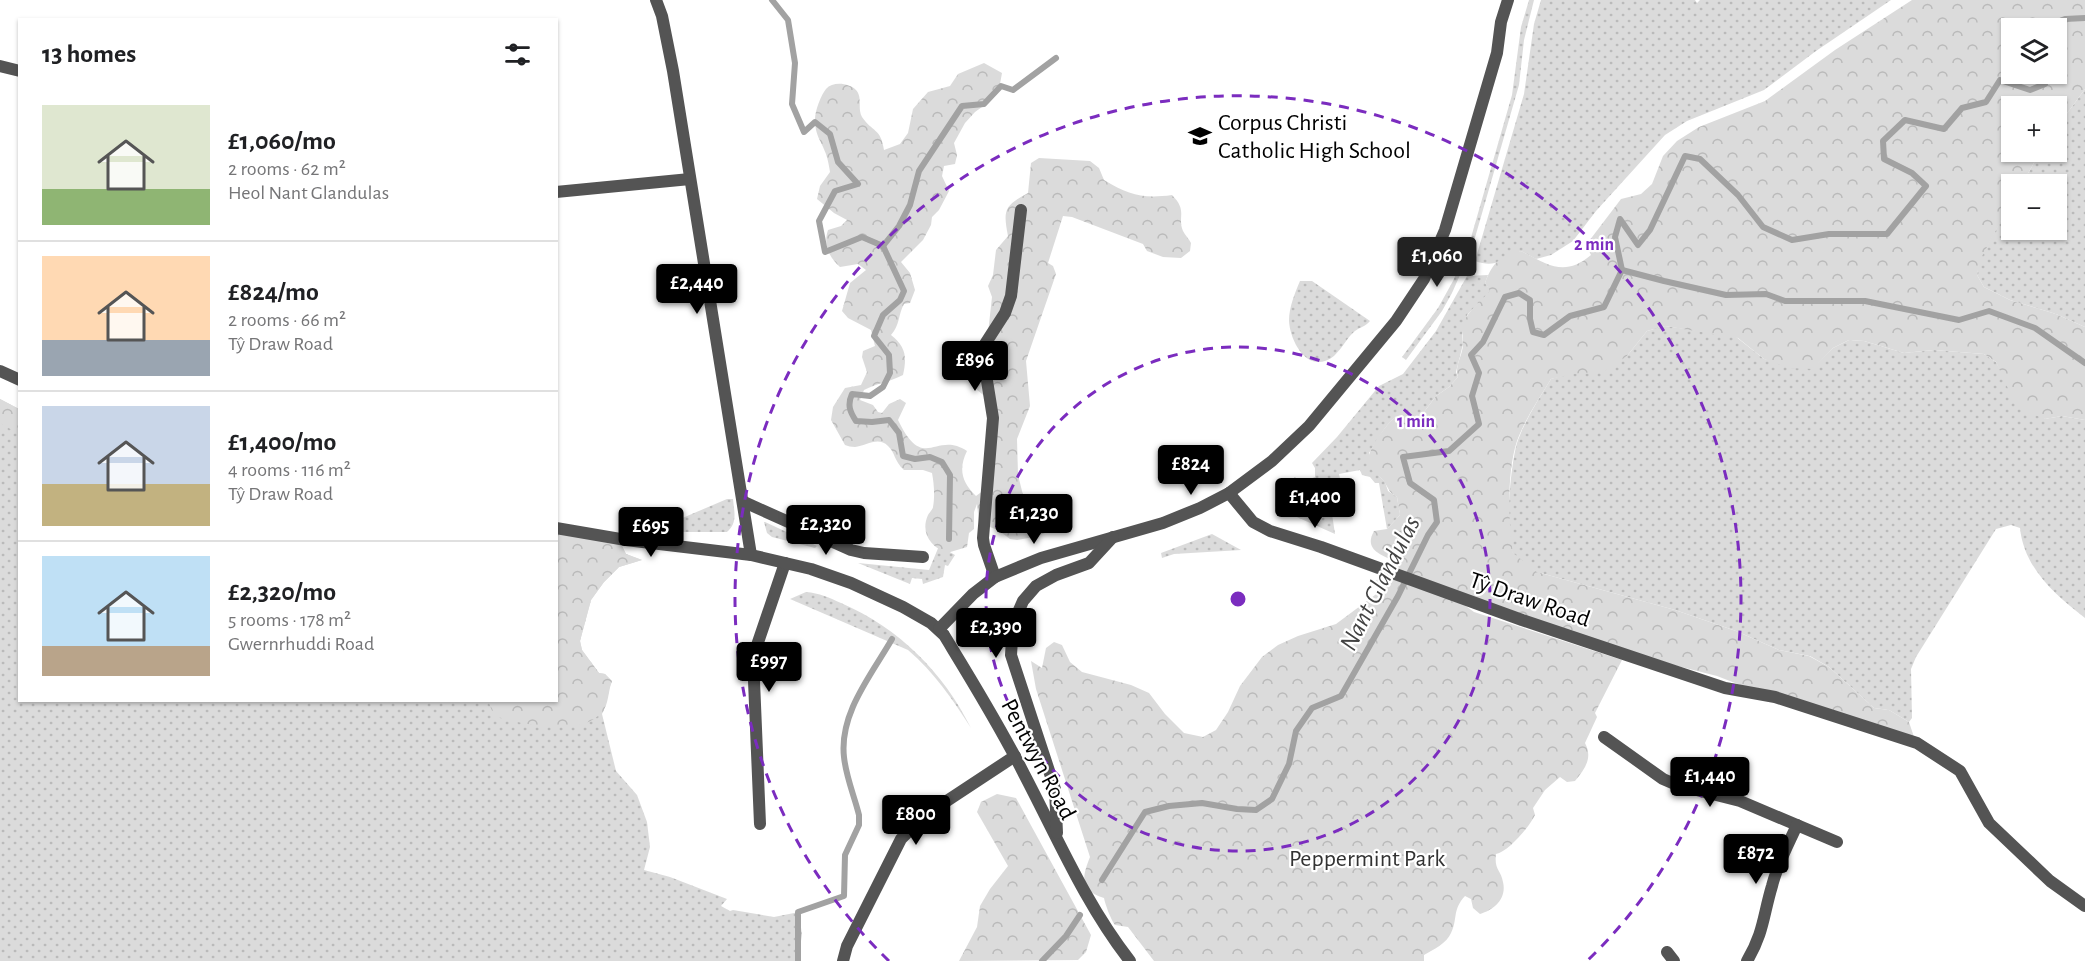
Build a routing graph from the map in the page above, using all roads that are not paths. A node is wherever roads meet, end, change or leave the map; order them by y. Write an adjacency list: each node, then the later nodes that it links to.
1 (656, 0): 5 (street)
2 (1508, 0): 10 (street)
3 (0, 66): 4 (street)
4 (18, 70)
5 (690, 179): 6 (street); 11 (street)
6 (558, 192)
7 (1021, 210): 17 (street)
8 (0, 371): 9 (street)
9 (18, 379)
10 (1229, 493): 13 (street); 25 (street, Tŷ Draw Road)
11 (744, 502): 14 (street); 15 (street)
12 (558, 528): 14 (street, Pentwyn Road)
13 (1114, 537): 17 (street); 23 (street)
14 (751, 555): 16 (street, Pentwyn Road)
15 (923, 557)
16 (785, 563): 18 (street, Pentwyn Road); 21 (street)
17 (995, 577): 18 (street)
18 (939, 629): 20 (street, Pentwyn Road)
19 (1604, 737): 22 (street)
20 (1015, 756): 23 (street, Pentwyn Road); 26 (street)
21 (760, 824)
22 (1797, 825): 24 (street); 28 (street)
23 (1057, 838): 27 (street, Pentwyn Road)
24 (1837, 842)
25 (2085, 906)
26 (843, 961)
27 (1130, 961)
28 (1747, 961)

